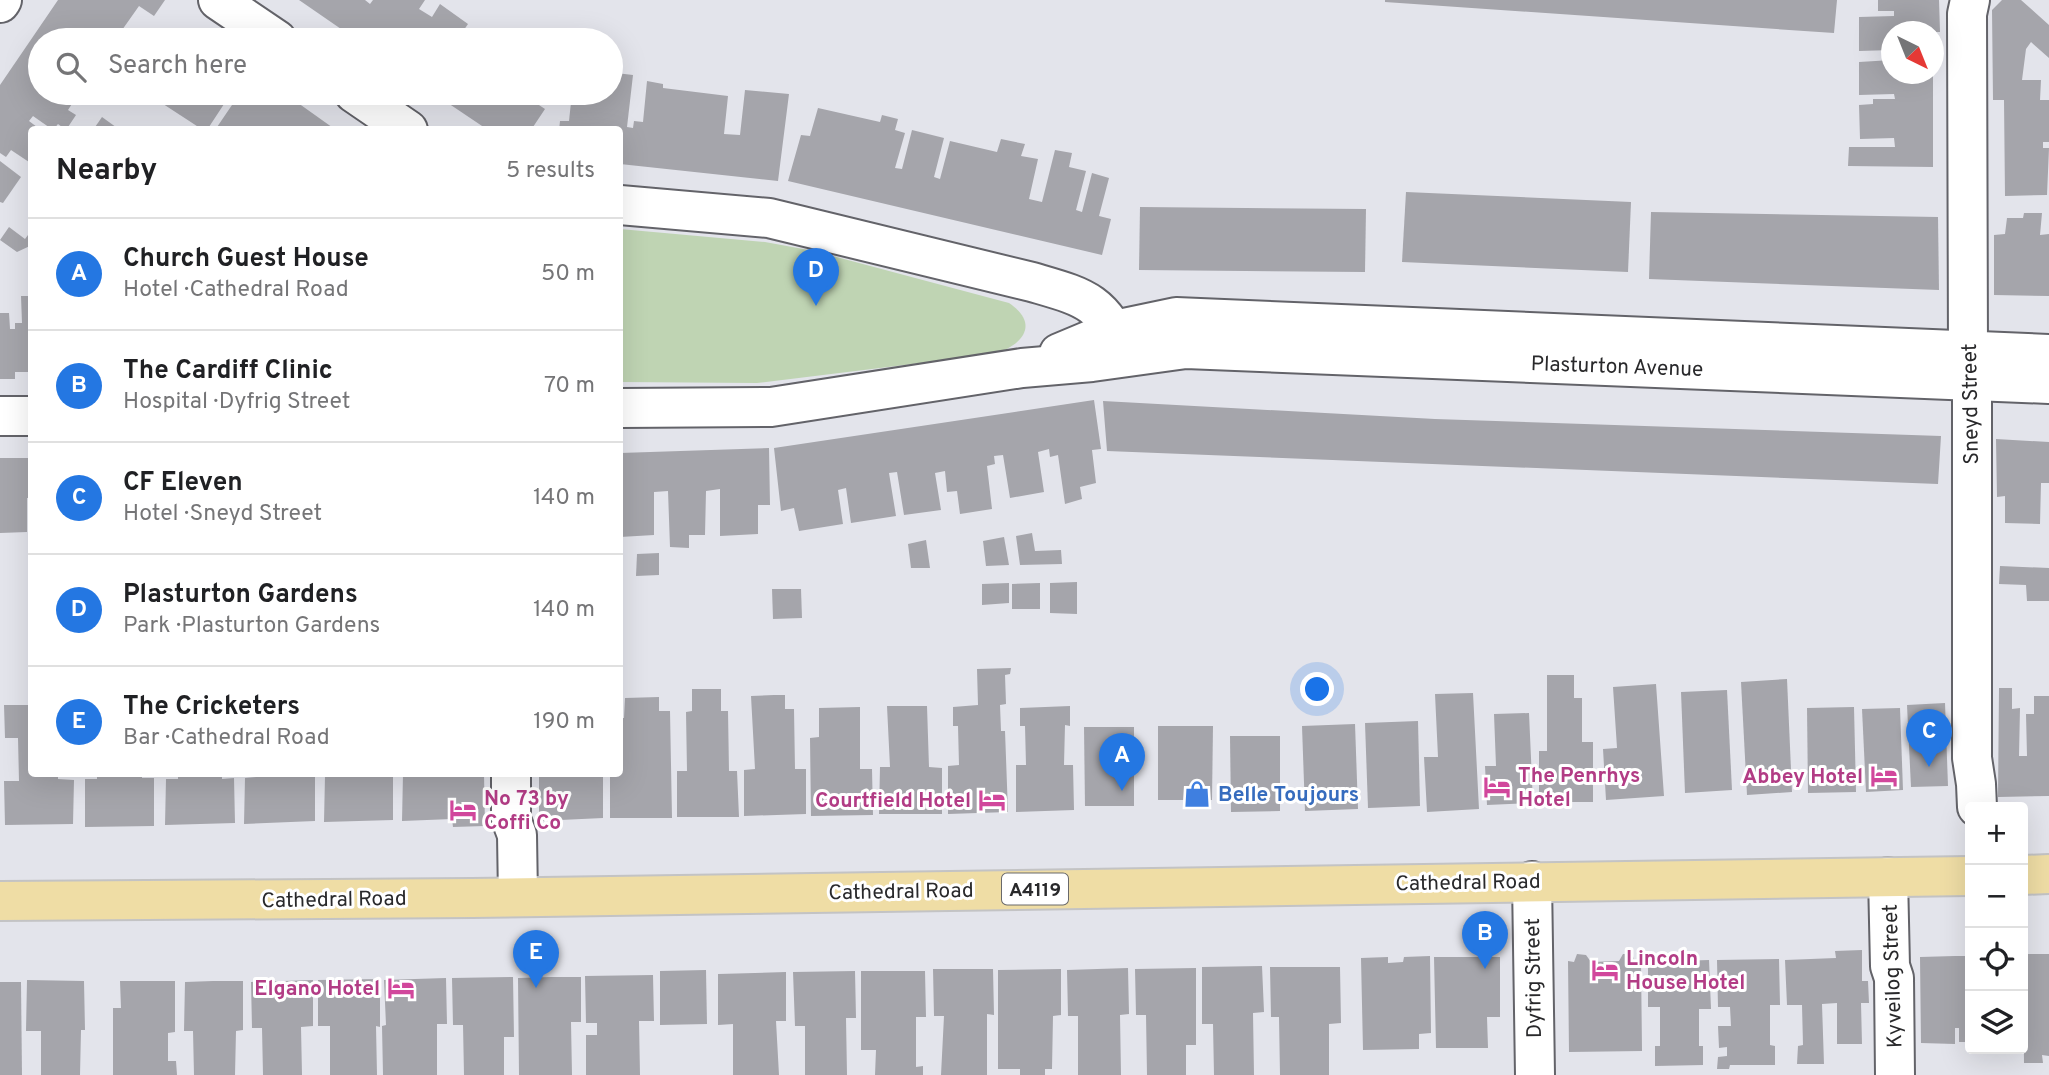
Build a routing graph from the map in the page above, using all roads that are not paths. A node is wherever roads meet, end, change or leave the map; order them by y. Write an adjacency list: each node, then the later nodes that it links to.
1 (218, 0): 3 (street)
2 (1970, 0): 9 (street, Sneyd Street)
3 (259, 28)
4 (372, 105): 5 (street)
5 (402, 126)
6 (623, 205): 7 (street)
7 (1120, 343): 9 (street, Plasturton Avenue); 11 (street, Plasturton Avenue)
8 (2049, 355): 9 (street, Plasturton Avenue)
9 (1970, 366): 10 (street, Plasturton Avenue); 15 (street, Sneyd Street)
10 (2049, 384)
11 (623, 408)
12 (0, 416): 13 (street)
13 (28, 416)
14 (511, 777): 21 (street)
15 (1977, 802)
16 (2049, 874): 17 (main road)
17 (2028, 875)
18 (1965, 876): 19 (main road, Cathedral Road / A4119)
19 (1888, 877): 20 (main road, Cathedral Road / A4119); 24 (street, Kyveilog Street)
20 (1532, 881): 21 (main road, Cathedral Road / A4119); 23 (street, Dyfrig Street)
21 (518, 897): 22 (main road, Cathedral Road / A4119)
22 (0, 901)
23 (1535, 1075)
24 (1895, 1075)

